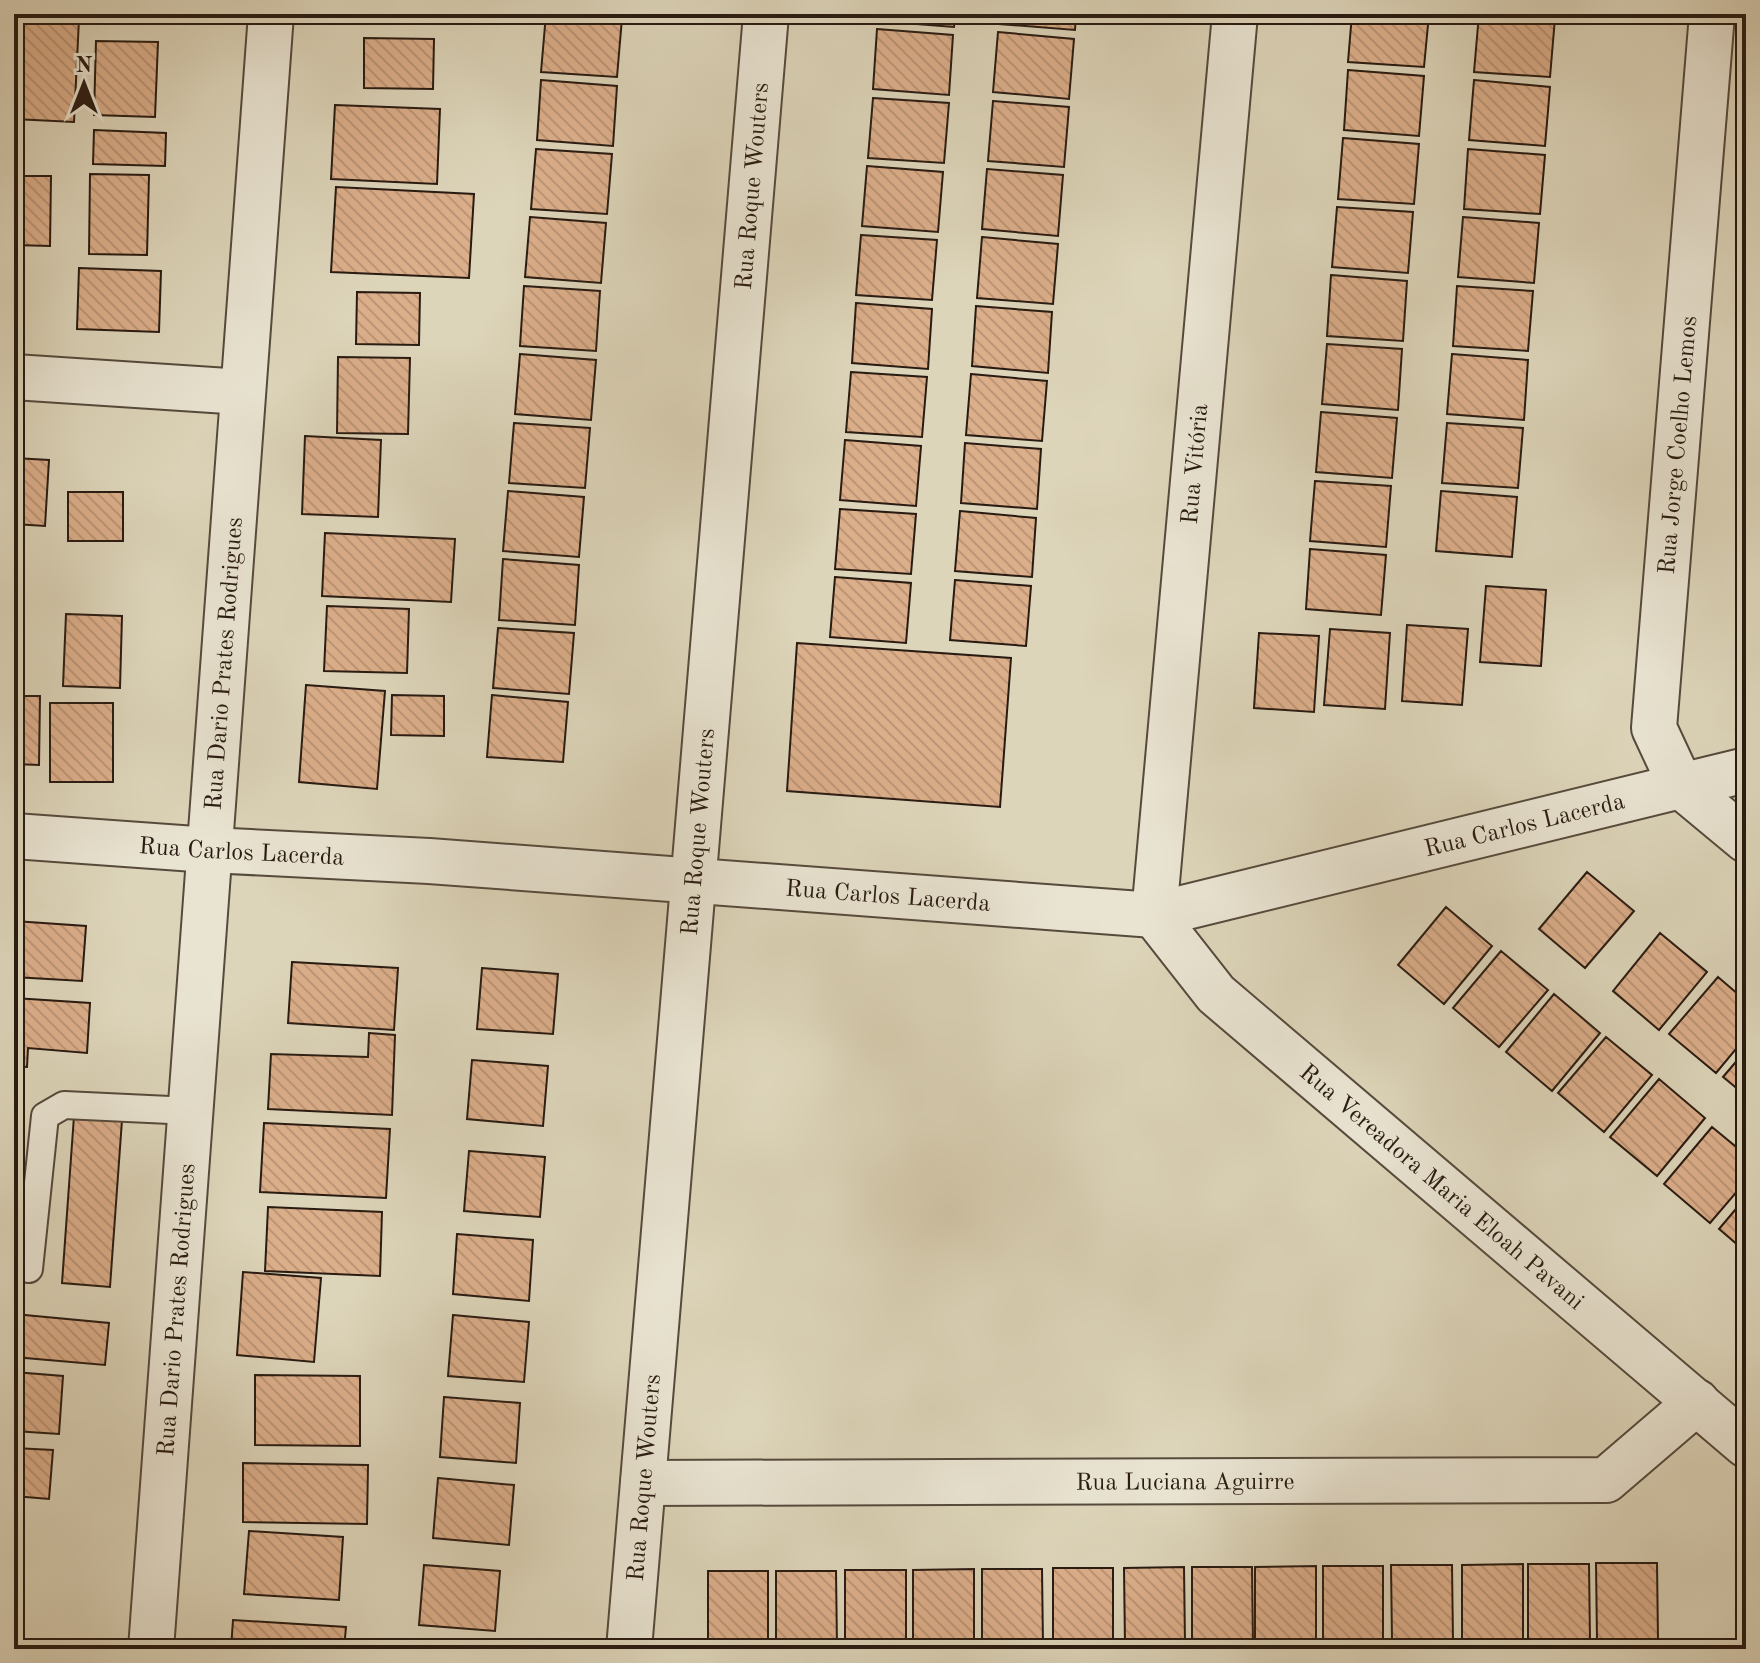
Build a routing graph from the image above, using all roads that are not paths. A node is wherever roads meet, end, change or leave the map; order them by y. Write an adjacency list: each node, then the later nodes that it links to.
1 (271, 14): 6 (street, Rua Dario Prates Rodrigues)
2 (766, 14): 12 (street, Rua Roque Wouters)
3 (1235, 14): 13 (street, Rua Vitória)
4 (1712, 14): 8 (street, Rua Jorge Coelho Lemos)
5 (14, 377): 6 (street)
6 (243, 392): 11 (street, Rua Dario Prates Rodrigues)
7 (1746, 770): 8 (street, Rua Carlos Lacerda)
8 (1681, 786): 10 (street, Rua Jorge Coelho Lemos); 13 (street, Rua Carlos Lacerda)
9 (14, 836): 11 (street, Rua Carlos Lacerda)
10 (1746, 840)
11 (209, 850): 12 (street, Rua Carlos Lacerda); 14 (street, Rua Dario Prates Rodrigues)
12 (693, 881): 13 (street, Rua Carlos Lacerda); 18 (street, Rua Roque Wouters)
13 (1154, 915): 16 (street, Rua Vereadora Maria Eloah Pavani)
14 (191, 1111): 15 (lane); 19 (street, Rua Dario Prates Rodrigues)
15 (29, 1269)
16 (1697, 1402): 17 (street, Rua Vereadora Maria Eloah Pavani); 18 (street, Rua Luciana Aguirre)
17 (1746, 1445)
18 (643, 1483): 20 (street, Rua Roque Wouters)
19 (151, 1649)
20 (629, 1649)

